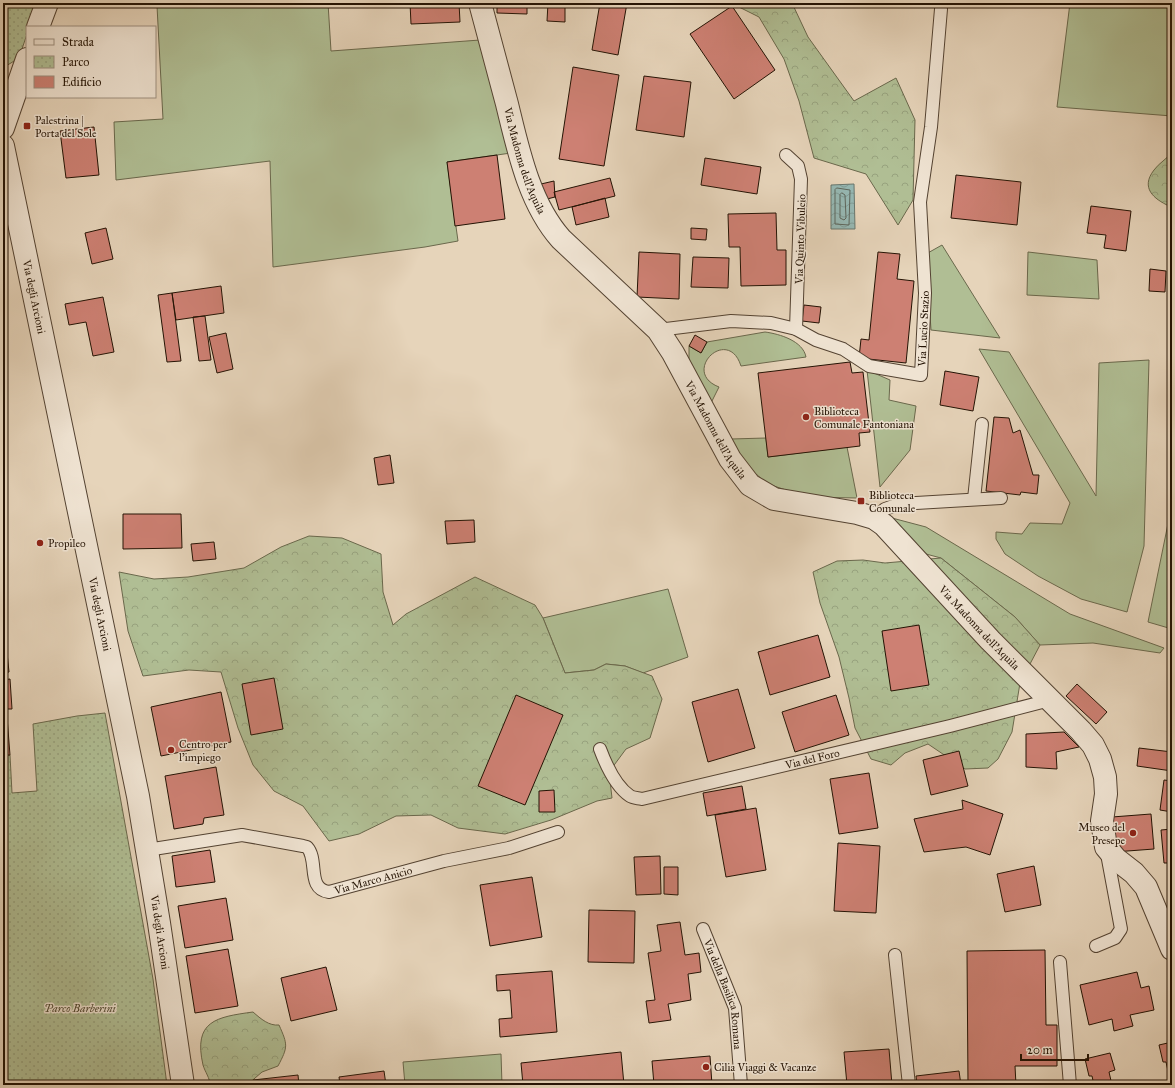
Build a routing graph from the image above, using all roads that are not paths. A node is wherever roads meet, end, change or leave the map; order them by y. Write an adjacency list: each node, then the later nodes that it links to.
1 (47, 3): 4 (street)
2 (480, 3): 10 (street, Via Madonna dell'Aquila)
3 (941, 9): 9 (lane, Via Lucio Stazio)
4 (38, 26)
5 (26, 62): 6 (street)
6 (3, 128)
7 (3, 146): 19 (street, Via degli Arcioni)
8 (786, 155): 9 (lane, Via Quinto Vibuleio)
9 (796, 329): 10 (lane, Via Lucio Stazio)
10 (658, 330): 14 (street, Via Madonna dell'Aquila)
11 (982, 424): 13 (lane)
12 (1001, 498): 13 (lane)
13 (974, 499): 14 (lane)
14 (874, 518): 15 (street, Via Madonna dell'Aquila)
15 (1050, 700): 16 (lane, Via del Foro); 18 (street, Via Madonna dell'Aquila)
16 (600, 749)
17 (558, 832): 19 (lane, Via Marco Anicio)
18 (1104, 841): 21 (lane); 22 (street)
19 (148, 850): 25 (street, Via degli Arcioni)
20 (703, 929): 26 (lane, Via della Basilica Romana)
21 (1096, 946)
22 (1172, 949)
23 (895, 955): 27 (lane)
24 (1060, 962): 28 (lane)
25 (183, 1085)
26 (741, 1085)
27 (909, 1085)
28 (1070, 1085)

